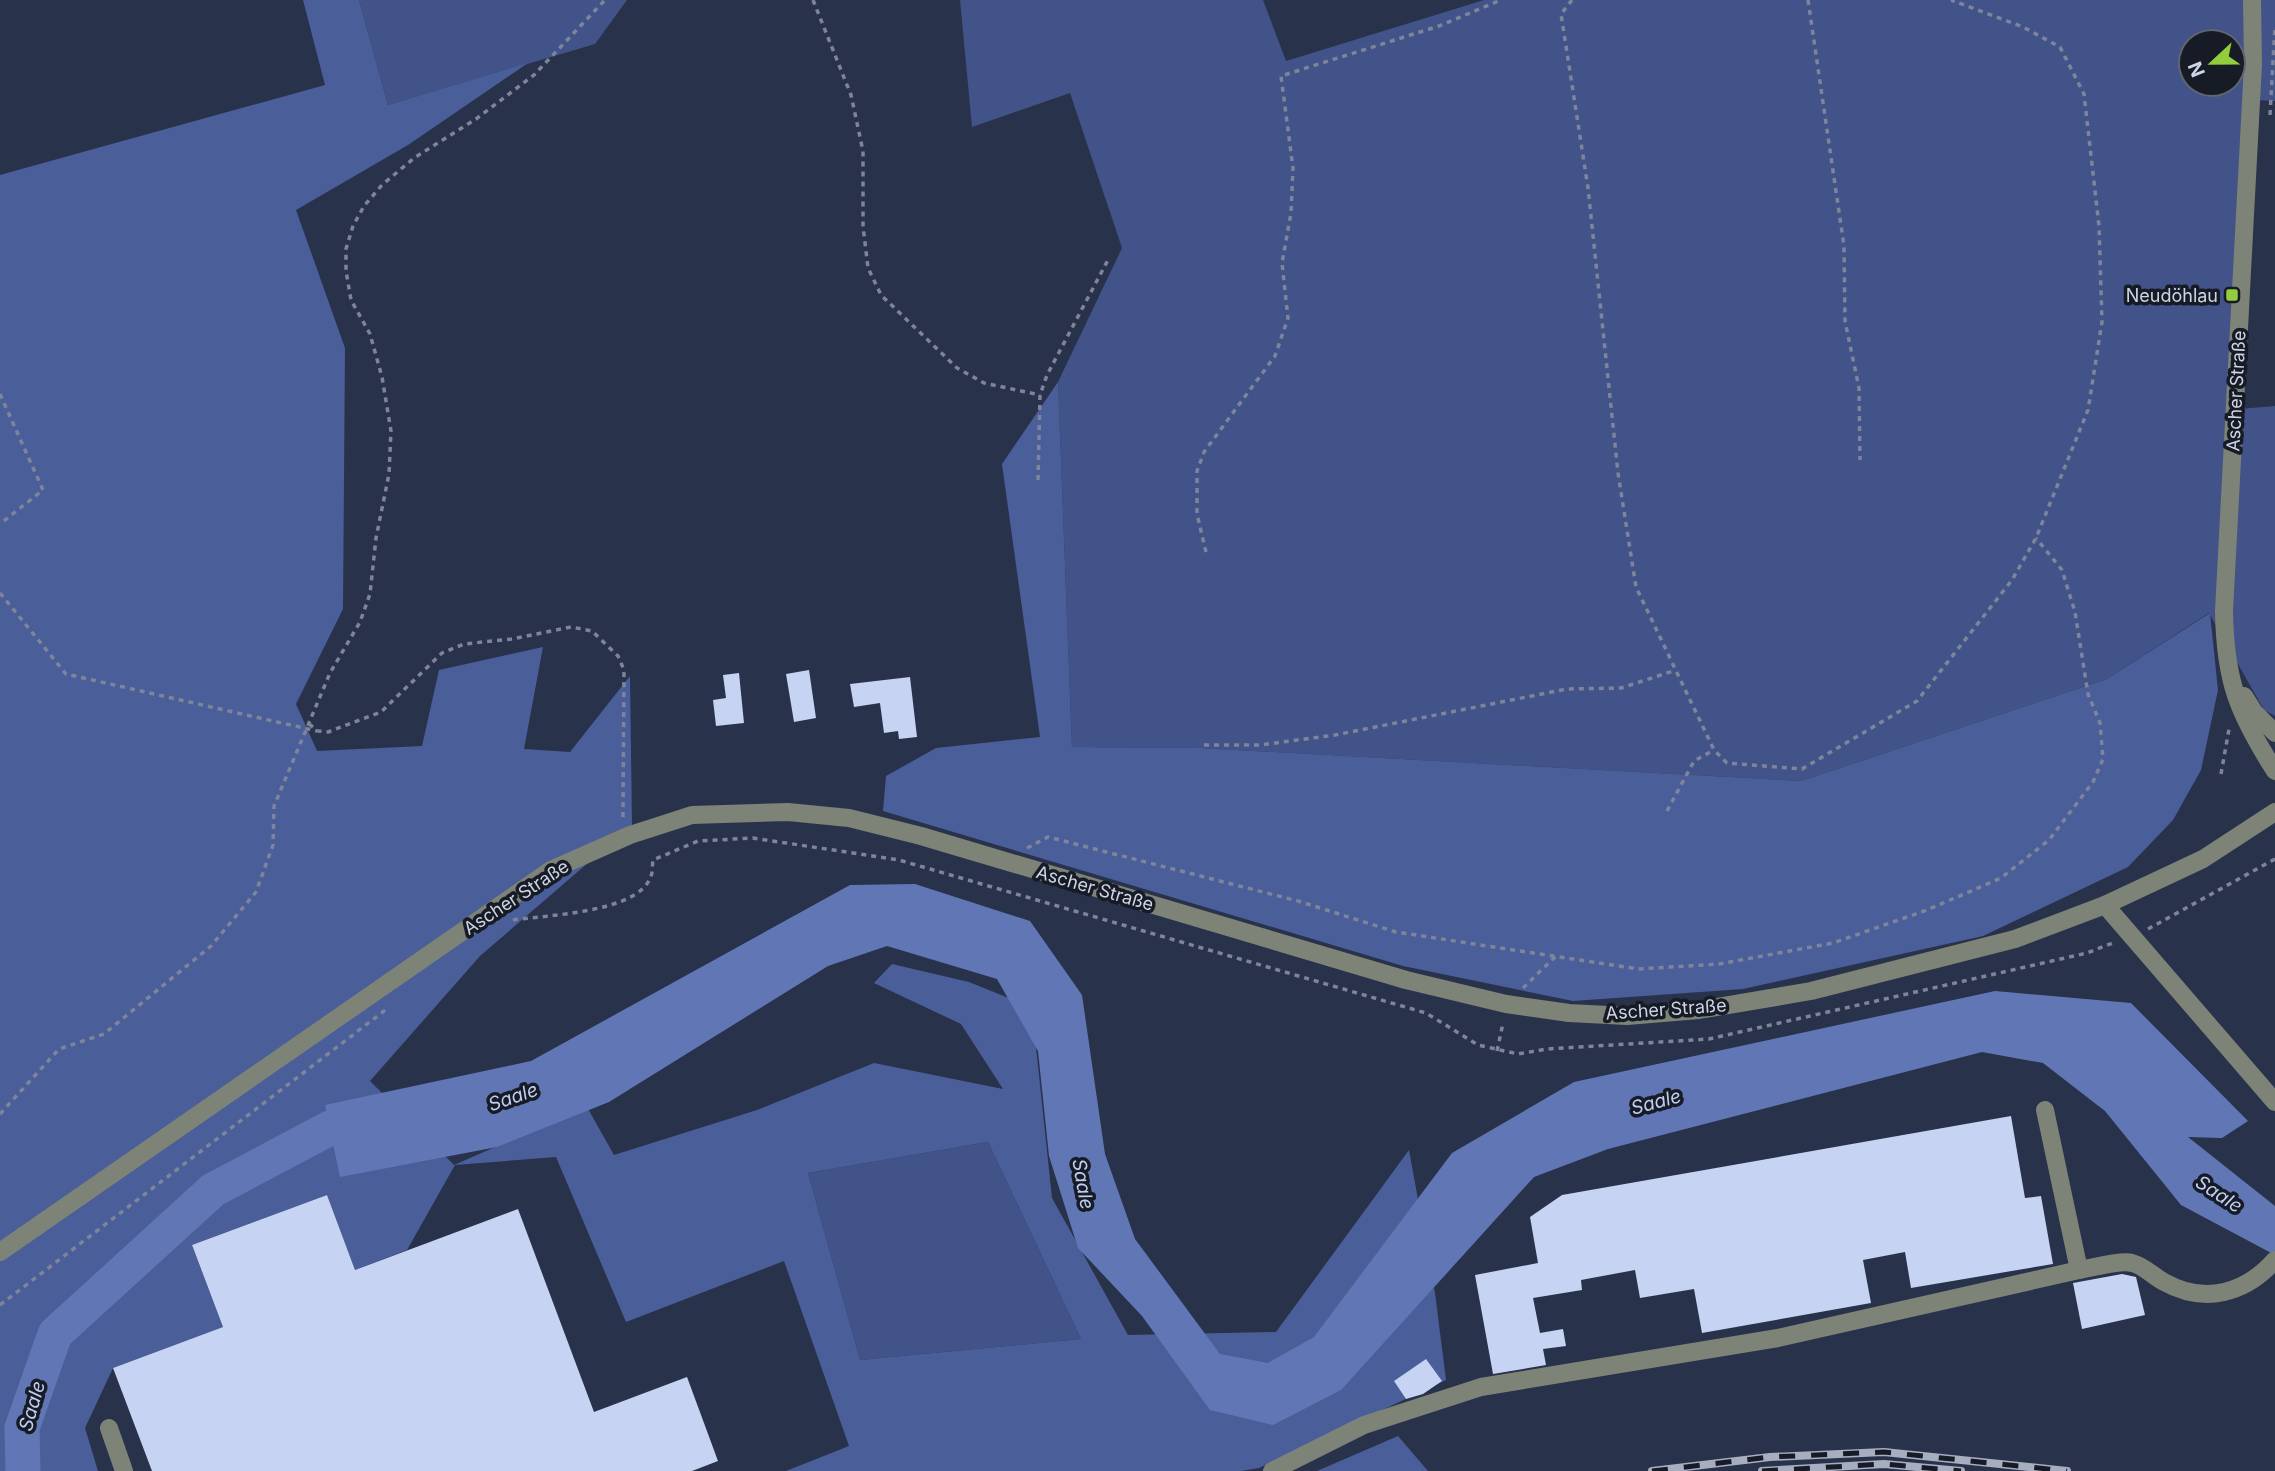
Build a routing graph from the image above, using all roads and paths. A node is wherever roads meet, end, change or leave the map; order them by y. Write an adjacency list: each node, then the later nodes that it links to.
1 (605, 0): 20 (path)
2 (813, 0): 10 (path)
3 (1501, 0): 15 (path)
4 (1572, 0): 18 (path)
5 (1808, 0): 11 (path)
6 (1951, 0): 14 (path)
7 (2252, 0): 17 (street, Ascher Straße)
8 (1109, 258): 10 (path)
9 (0, 394): 13 (path)
10 (1040, 395): 12 (path)
11 (1860, 460)
12 (1038, 480)
13 (0, 524)
14 (2036, 538): 23 (path); 34 (path)
15 (1206, 552)
16 (0, 593): 20 (path)
17 (2225, 654): 19 (street, Ascher Straße); 21 (street)
18 (1673, 671): 22 (path); 23 (path)
19 (2239, 708): 24 (street, Ascher Straße); 25 (path)
20 (308, 727): 28 (path); 40 (path)
21 (2275, 733)
22 (1205, 745)
23 (1714, 750): 26 (path)
24 (2275, 771)
25 (2221, 774)
26 (1667, 811)
27 (2275, 812): 31 (street, Ascher Straße)
28 (630, 835): 30 (street, Ascher Straße); 41 (street, Ascher Straße)
29 (2275, 859): 33 (path)
30 (1001, 860): 34 (path); 36 (street, Ascher Straße)
31 (2105, 905): 33 (street); 36 (street, Ascher Straße)
32 (506, 921): 37 (path)
33 (2132, 937): 37 (path); 38 (street)
34 (1557, 955): 36 (path)
35 (396, 1002): 44 (path)
36 (1506, 1004): 37 (path)
37 (1497, 1052)
38 (2272, 1100)
39 (2045, 1110): 43 (street)
40 (0, 1114)
41 (0, 1252)
42 (2269, 1266): 43 (street)
43 (2079, 1270): 47 (street)
44 (0, 1305)
45 (109, 1428): 46 (street)
46 (124, 1471)
47 (1272, 1471)

